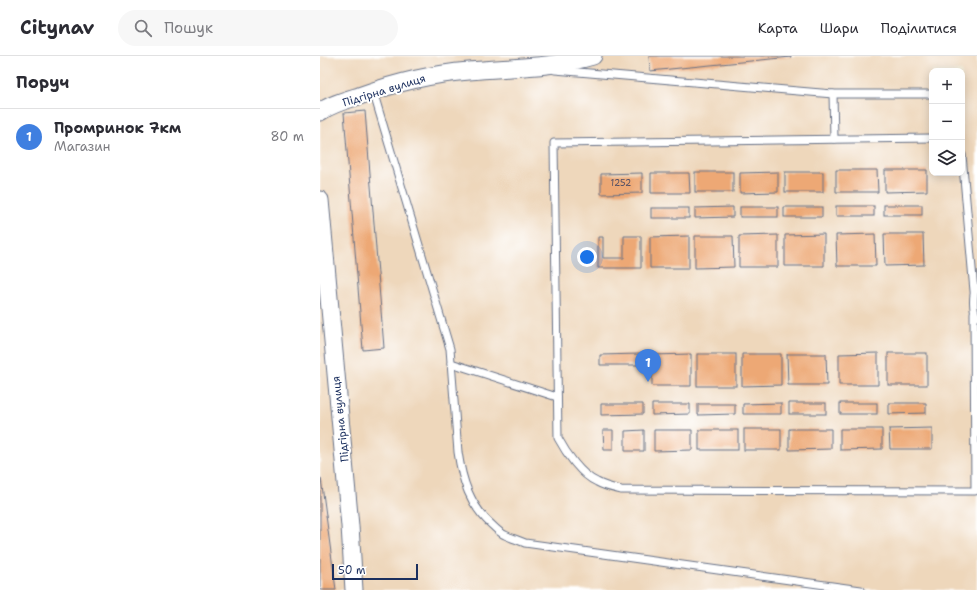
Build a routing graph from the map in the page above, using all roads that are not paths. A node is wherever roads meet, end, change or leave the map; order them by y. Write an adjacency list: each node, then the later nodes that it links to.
1 (593, 56): 2 (street, Підгірна вулиця)
2 (526, 68): 3 (street, Підгірна вулиця); 4 (lane)
3 (372, 91): 6 (street, Підгірна вулиця); 14 (lane)
4 (834, 94): 5 (lane); 8 (lane)
5 (929, 94)
6 (320, 112)
7 (929, 138): 8 (lane)
8 (834, 139): 15 (lane)
9 (964, 176): 12 (lane)
10 (320, 200): 16 (street, Підгірна вулиця)
11 (977, 282): 12 (lane)
12 (974, 291): 13 (lane)
13 (976, 315): 15 (lane)
14 (451, 363): 15 (lane); 17 (lane)
15 (557, 397)
16 (354, 590)
17 (860, 590)

